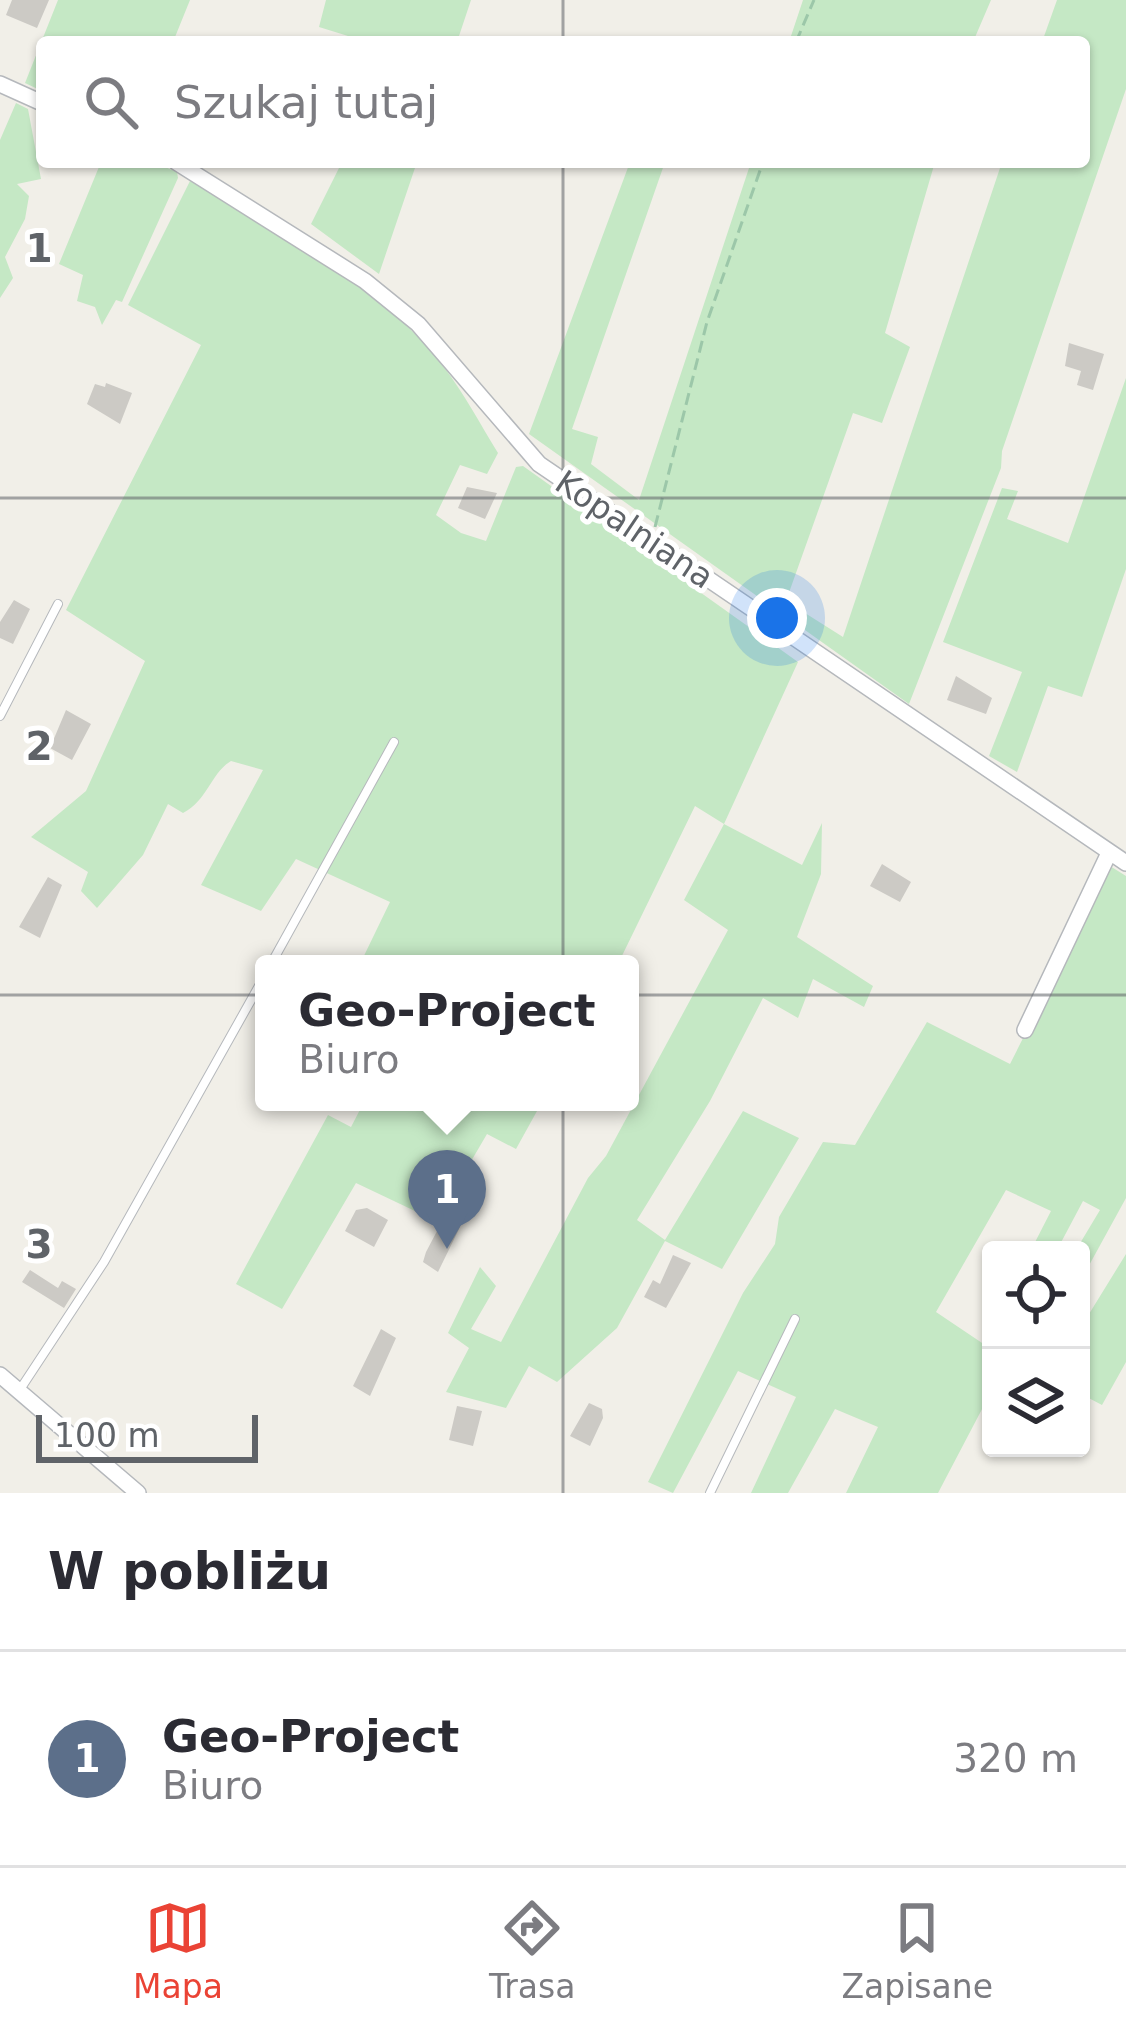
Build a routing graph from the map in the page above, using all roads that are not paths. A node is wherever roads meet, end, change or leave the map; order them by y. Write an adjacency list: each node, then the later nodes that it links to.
1 (0, 84): 2 (street)
2 (36, 100)
3 (186, 168): 7 (street, Kopalniana)
4 (58, 604): 5 (lane)
5 (0, 716)
6 (394, 742): 9 (lane)
7 (1109, 853): 8 (street, Kopalniana); 11 (street)
8 (1126, 863)
9 (276, 955)
10 (255, 993): 14 (lane)
11 (1025, 1030)
12 (796, 1319): 16 (lane)
13 (0, 1375): 14 (street)
14 (19, 1392): 15 (street)
15 (138, 1493)
16 (710, 1493)

